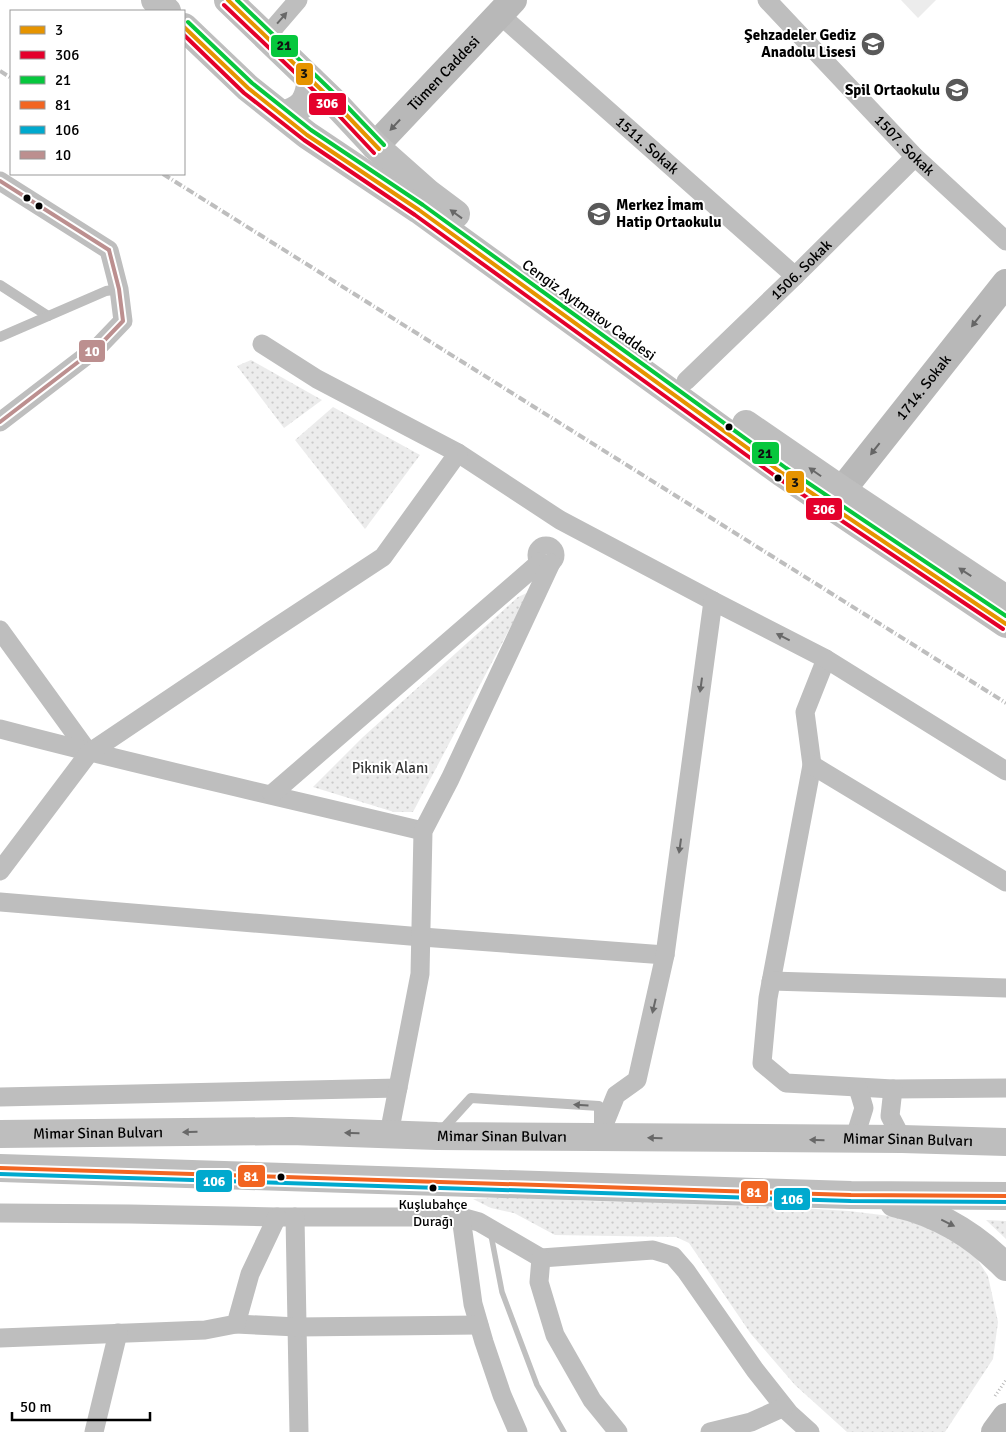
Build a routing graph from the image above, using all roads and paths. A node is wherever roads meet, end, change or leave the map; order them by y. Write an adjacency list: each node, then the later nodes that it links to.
1 (155, 0): 6 (main road)
2 (228, 0): 8 (main road, Cengiz Aytmatov Caddesi)
3 (298, 0): 8 (street, one-way to 3)
4 (767, 0): 12 (street, 1507. Sokak)
5 (506, 7): 11 (street, Tümen Caddesi, one-way to 11); 15 (street, 1511. Sokak)
6 (166, 10)
7 (185, 28): 10 (main road, Cengiz Aytmatov Caddesi)
8 (267, 36): 9 (main road, Cengiz Aytmatov Caddesi)
9 (311, 80): 10 (main road); 11 (main road, Cengiz Aytmatov Caddesi)
10 (282, 116): 30 (main road, Cengiz Aytmatov Caddesi)
11 (375, 146): 22 (main road, Cengiz Aytmatov Caddesi, one-way to 11)
12 (915, 157): 14 (street, 1507. Sokak); 15 (street, 1506. Sokak)
13 (0, 181): 18 (street)
14 (1006, 241)
15 (795, 276): 22 (street, 1506. Sokak)
16 (1006, 283): 25 (street, 1714. Sokak, one-way to 25)
17 (0, 285): 19 (lane)
18 (119, 288): 19 (lane); 23 (street)
19 (48, 316): 20 (lane)
20 (0, 338)
21 (262, 344): 24 (street)
22 (686, 381): 25 (main road, Cengiz Aytmatov Caddesi, one-way to 22)
23 (0, 422)
24 (458, 453): 26 (street); 34 (street)
25 (842, 490): 28 (main road, Cengiz Aytmatov Caddesi, one-way to 25)
26 (560, 520): 27 (street); 29 (street)
27 (546, 557): 37 (street); 38 (street)
28 (1005, 597)
29 (713, 601): 32 (street, one-way to 29); 43 (street, one-way to 43)
30 (1006, 624)
31 (0, 630): 34 (street)
32 (826, 659): 35 (street); 36 (street)
33 (0, 729): 34 (street)
34 (89, 753): 37 (street); 39 (street)
35 (812, 765): 40 (street); 44 (street)
36 (1006, 771)
37 (272, 794): 38 (street)
38 (423, 831): 42 (street)
39 (0, 871)
40 (1006, 882)
41 (0, 902): 42 (street)
42 (422, 937): 43 (street); 46 (street)
43 (665, 955): 54 (street, one-way to 54)
44 (771, 982): 45 (street); 47 (street)
45 (1006, 988)
46 (398, 1088): 50 (street); 52 (street)
47 (858, 1088): 49 (street); 55 (street)
48 (1006, 1088): 49 (street)
49 (893, 1089): 56 (street)
50 (0, 1097)
51 (0, 1134): 52 (main road, Mimar Sinan Bulvarı, one-way to 51)
52 (389, 1134): 53 (main road, Mimar Sinan Bulvarı)
53 (437, 1136): 54 (main road, Mimar Sinan Bulvarı); 54 (lane, one-way to 53)
54 (599, 1137): 55 (main road, Mimar Sinan Bulvarı, one-way to 54)
55 (854, 1140): 56 (main road, Mimar Sinan Bulvarı)
56 (902, 1140): 57 (main road, Mimar Sinan Bulvarı)
57 (1006, 1142)
58 (0, 1168): 59 (main road)
59 (851, 1194): 60 (main road); 65 (main road, one-way to 65)
60 (1006, 1196)
61 (0, 1213): 63 (street)
62 (462, 1216): 63 (street); 64 (street); 67 (street)
63 (286, 1217): 66 (street); 68 (street)
64 (541, 1258): 71 (street); 76 (street)
65 (1006, 1267)
66 (236, 1324): 68 (street); 69 (street)
67 (479, 1325): 68 (street); 75 (street)
68 (297, 1327): 74 (street)
69 (118, 1333): 70 (street); 73 (street)
70 (0, 1338)
71 (784, 1407): 77 (street); 78 (street)
72 (1006, 1417): 79 (street)
73 (94, 1432)
74 (299, 1432)
75 (518, 1432)
76 (618, 1432)
77 (710, 1432)
78 (810, 1432)
79 (995, 1432)

